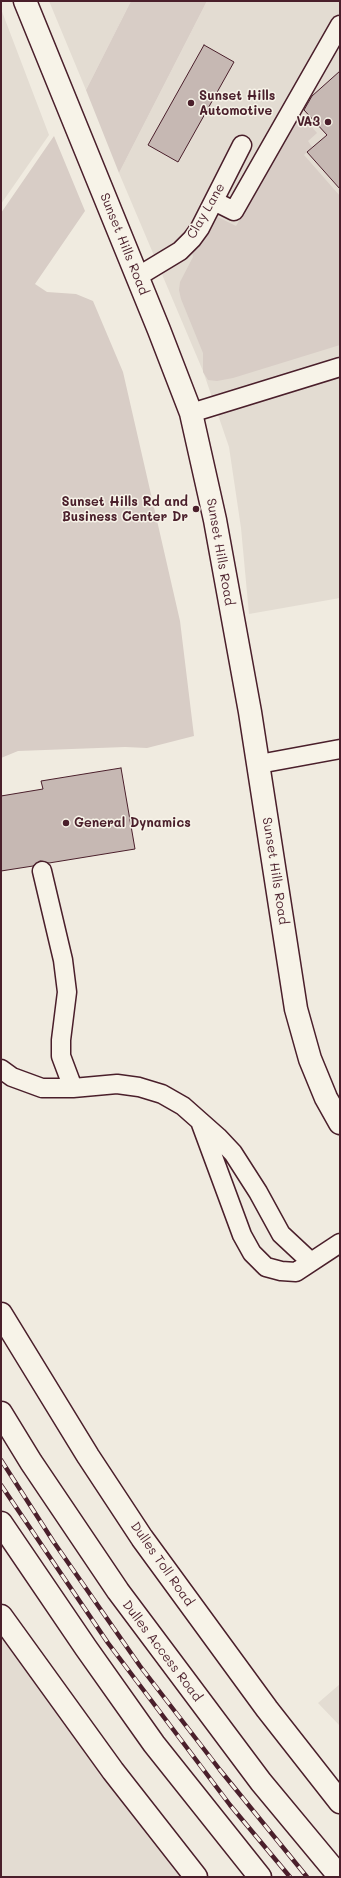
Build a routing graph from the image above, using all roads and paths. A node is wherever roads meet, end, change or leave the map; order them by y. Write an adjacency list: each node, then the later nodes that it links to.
1 (25, 1): 5 (main road, Sunset Hills Road)
2 (340, 25): 4 (street)
3 (242, 145): 4 (street, Clay Lane)
4 (214, 201): 5 (street, Clay Lane)
5 (137, 277): 7 (main road, Sunset Hills Road)
6 (340, 367): 7 (street)
7 (191, 413): 9 (main road, Sunset Hills Road)
8 (340, 749): 9 (street)
9 (259, 764): 13 (main road, Sunset Hills Road)
10 (42, 871): 12 (street)
11 (1, 1069): 12 (street)
12 (73, 1088): 14 (street)
13 (340, 1123)
14 (201, 1124): 16 (street); 16 (street)
15 (340, 1243): 16 (street)
16 (312, 1262)
17 (1, 1314): 21 (main road, Dulles Toll Road)
18 (1, 1412): 24 (main road, Dulles Access Road)
19 (1, 1523): 23 (main road)
20 (1, 1616): 22 (main road)
21 (340, 1802)
22 (196, 1877)
23 (260, 1877)
24 (340, 1877)

